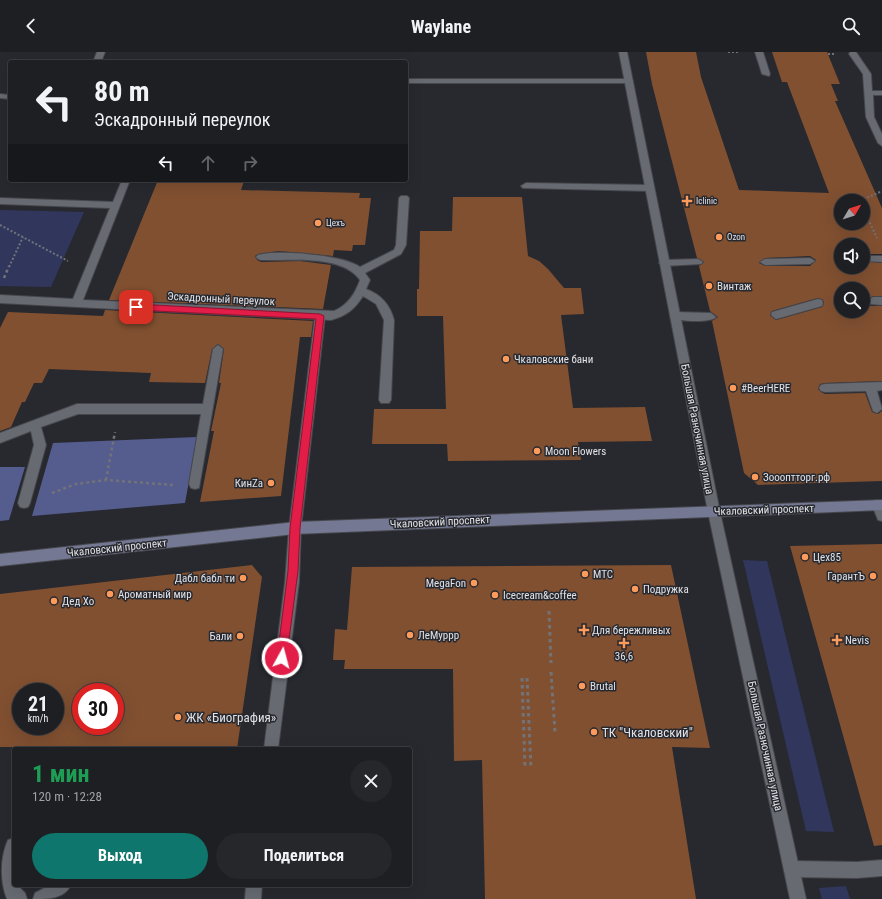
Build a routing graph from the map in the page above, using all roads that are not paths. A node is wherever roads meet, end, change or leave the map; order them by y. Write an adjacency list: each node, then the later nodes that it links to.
1 (623, 52): 7 (street, Большая Разночинная улица)
2 (758, 52): 5 (street)
3 (863, 52): 4 (street)
4 (853, 53): 8 (street)
5 (766, 74)
6 (408, 81): 7 (street)
7 (629, 81): 13 (street, Большая Разночинная улица)
8 (867, 93): 9 (street); 10 (street)
9 (882, 93)
10 (882, 143)
11 (125, 182): 16 (street)
12 (526, 186): 13 (street)
13 (649, 188): 23 (street, Большая Разночинная улица)
14 (404, 198): 24 (street)
15 (0, 201): 16 (street)
16 (116, 204): 28 (street)
17 (261, 257): 24 (street)
18 (882, 259): 19 (street)
19 (870, 260)
20 (810, 261): 22 (street)
21 (698, 262): 23 (street)
22 (765, 262)
23 (664, 263): 30 (street, Большая Разночинная улица)
24 (360, 271): 25 (street)
25 (361, 291): 29 (street, Эскадронный переулок); 37 (street)
26 (0, 299): 28 (street, Эскадронный переулок)
27 (818, 303): 31 (street)
28 (76, 304): 29 (street, Эскадронный переулок)
29 (320, 316): 46 (street)
30 (675, 316): 32 (street); 45 (street, Большая Разночинная улица)
31 (776, 316)
32 (711, 317)
33 (218, 349): 39 (street)
34 (882, 386): 35 (street)
35 (870, 387): 36 (street); 38 (street)
36 (825, 388)
37 (385, 400)
38 (877, 408)
39 (208, 409): 40 (street); 42 (street)
40 (35, 425): 41 (street); 43 (street)
41 (0, 438)
42 (195, 484)
43 (24, 503)
44 (881, 508): 45 (street, Чкаловский проспект)
45 (714, 512): 46 (street, Чкаловский проспект); 51 (street, Большая Разночинная улица)
46 (295, 528): 47 (street, Чкаловский проспект); 48 (street)
47 (0, 560)
48 (271, 747)
49 (12, 849): 54 (street)
50 (882, 868): 51 (street)
51 (792, 869): 57 (street, Большая Разночинная улица)
52 (61, 887): 55 (street)
53 (254, 887): 56 (street)
54 (20, 899)
55 (41, 899)
56 (253, 899)
57 (798, 899)

